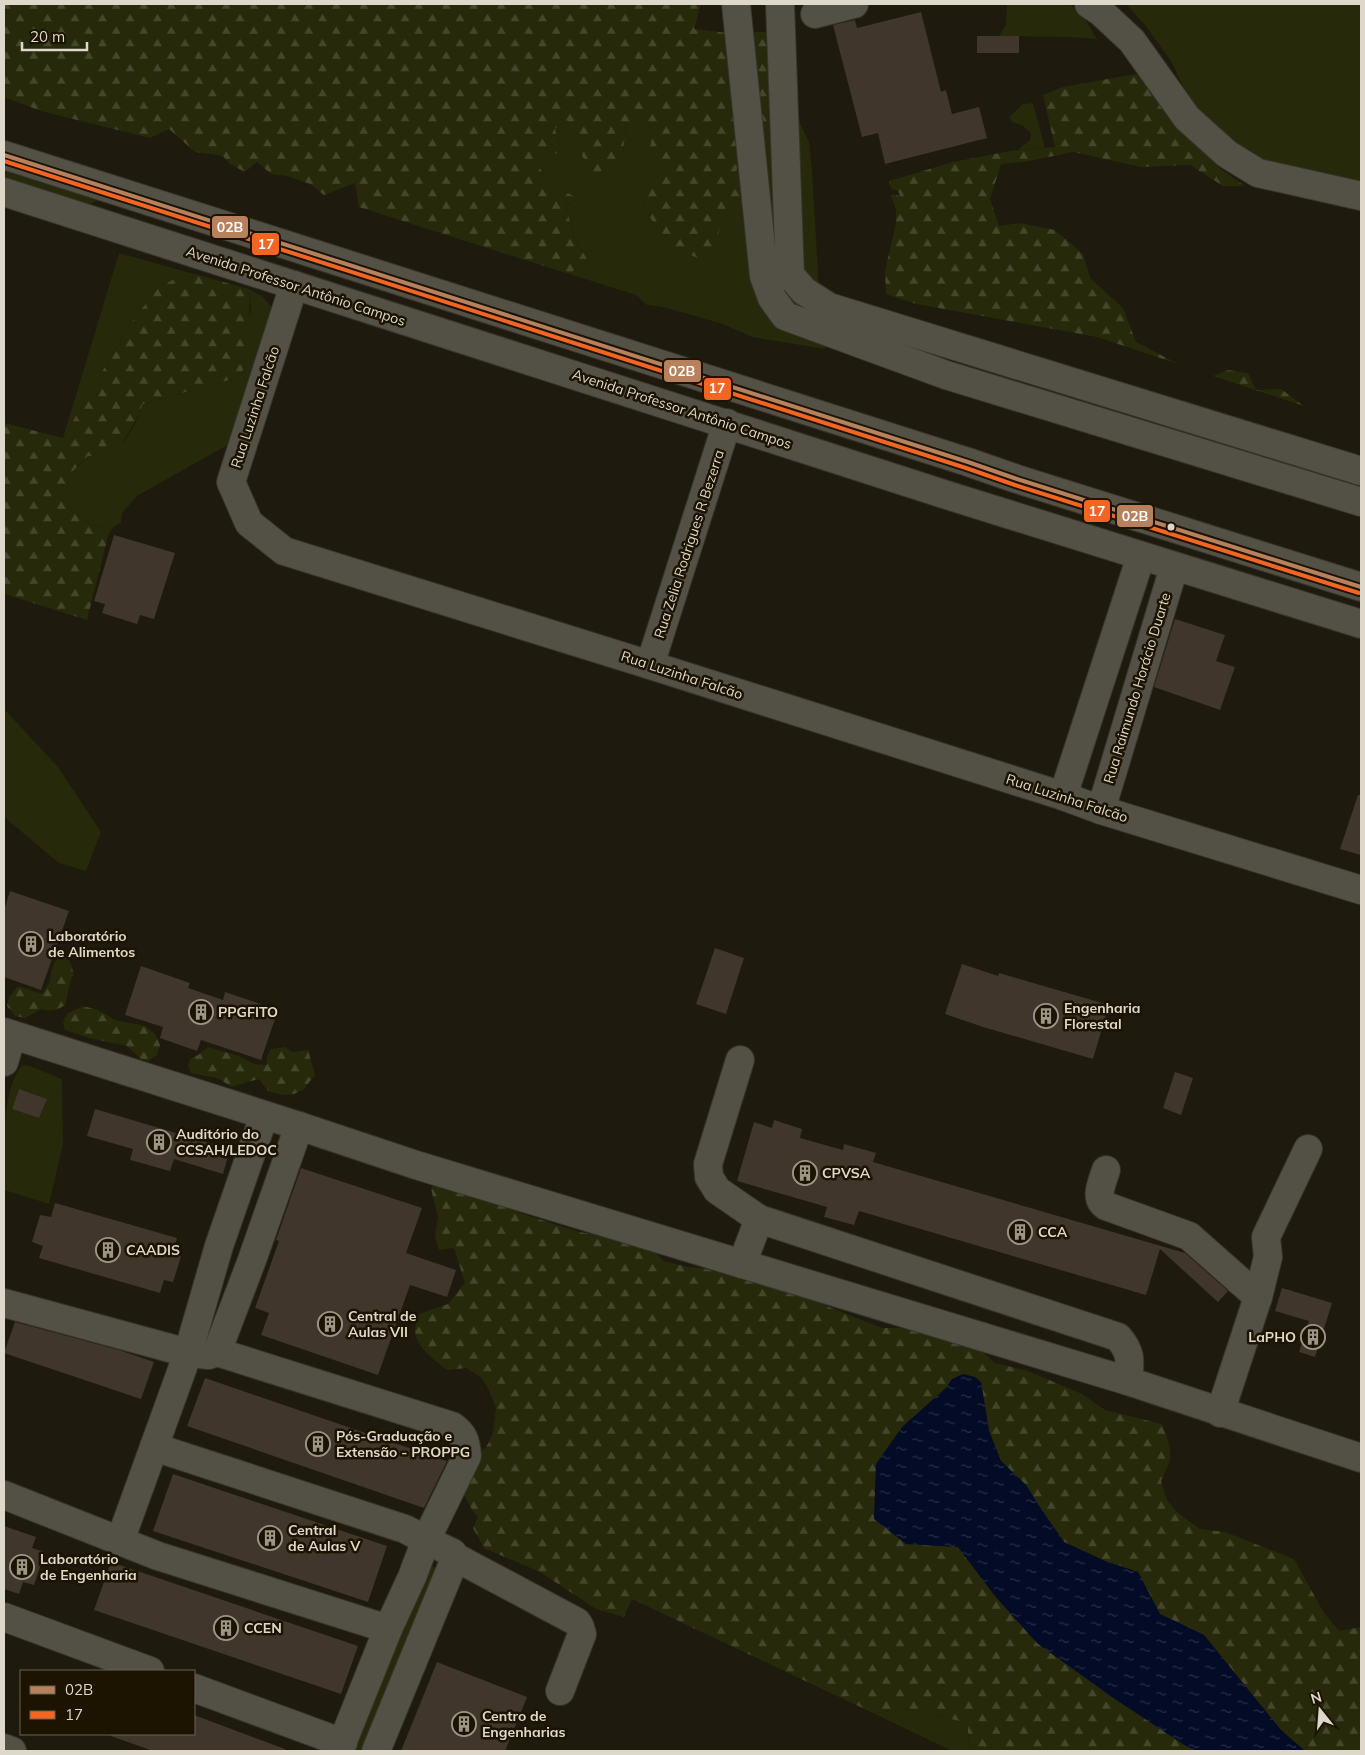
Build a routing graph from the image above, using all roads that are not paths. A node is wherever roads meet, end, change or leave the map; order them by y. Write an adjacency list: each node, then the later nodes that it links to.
1 (736, 4): 15 (street)
2 (780, 4): 14 (street)
3 (854, 4): 5 (street)
4 (1089, 4): 8 (street)
5 (815, 14)
6 (4, 155): 9 (street)
7 (4, 192): 11 (street, Avenida Professor Antônio Campos)
8 (1361, 196)
9 (205, 219): 10 (street); 11 (street)
10 (258, 237): 12 (street); 17 (street)
11 (190, 252): 12 (street, Avenida Professor Antônio Campos)
12 (245, 270): 13 (street, Avenida Professor Antônio Campos)
13 (294, 285): 16 (street, Avenida Professor Antônio Campos); 27 (street, Rua Luzinha Falcão)
14 (804, 291): 15 (street); 18 (street)
15 (785, 316): 21 (street)
16 (727, 424): 20 (street, Avenida Professor Antônio Campos); 27 (street, Rua Zelia Rodrigues R Bezerra)
17 (968, 462): 19 (street); 20 (street)
18 (1361, 471)
19 (1017, 479): 22 (street); 25 (street)
20 (953, 497): 22 (street, Avenida Professor Antônio Campos)
21 (1361, 502)
22 (1008, 513): 23 (street, Avenida Professor Antônio Campos)
23 (1141, 556): 24 (street, Avenida Professor Antônio Campos); 28 (street)
24 (1174, 566): 26 (street, Avenida Professor Antônio Campos); 29 (street, Rua Raimundo Horácio Duarte)
25 (1361, 587)
26 (1361, 624)
27 (650, 665): 28 (street, Rua Luzinha Falcão)
28 (1063, 796): 29 (street, Rua Luzinha Falcão)
29 (1101, 810): 30 (street, Rua Luzinha Falcão)
30 (1361, 890)
31 (8, 1033): 33 (street); 34 (street)
32 (740, 1060): 38 (street)
33 (4, 1062)
34 (264, 1116): 35 (street); 39 (street)
35 (299, 1126): 40 (street); 41 (street)
36 (1308, 1149): 42 (street)
37 (1106, 1170): 42 (street)
38 (759, 1219): 41 (street); 46 (street)
39 (219, 1246): 40 (street); 44 (street)
40 (252, 1260): 45 (street)
41 (742, 1264): 46 (street)
42 (1258, 1297): 47 (street)
43 (4, 1302): 44 (street)
44 (179, 1350): 45 (street); 48 (street)
45 (217, 1352): 51 (street)
46 (1128, 1381): 47 (street)
47 (1220, 1413): 49 (street)
48 (154, 1447): 51 (street); 52 (street)
49 (1361, 1458)
50 (4, 1495): 52 (street)
51 (426, 1540): 53 (street); 55 (street)
52 (120, 1541): 55 (street)
53 (455, 1557): 58 (street); 62 (street)
54 (4, 1617): 56 (street)
55 (388, 1629): 59 (street)
56 (147, 1670)
57 (195, 1688): 59 (street)
58 (560, 1691)
59 (341, 1747)
60 (4, 1748): 61 (street)
61 (12, 1751)
62 (376, 1751)

